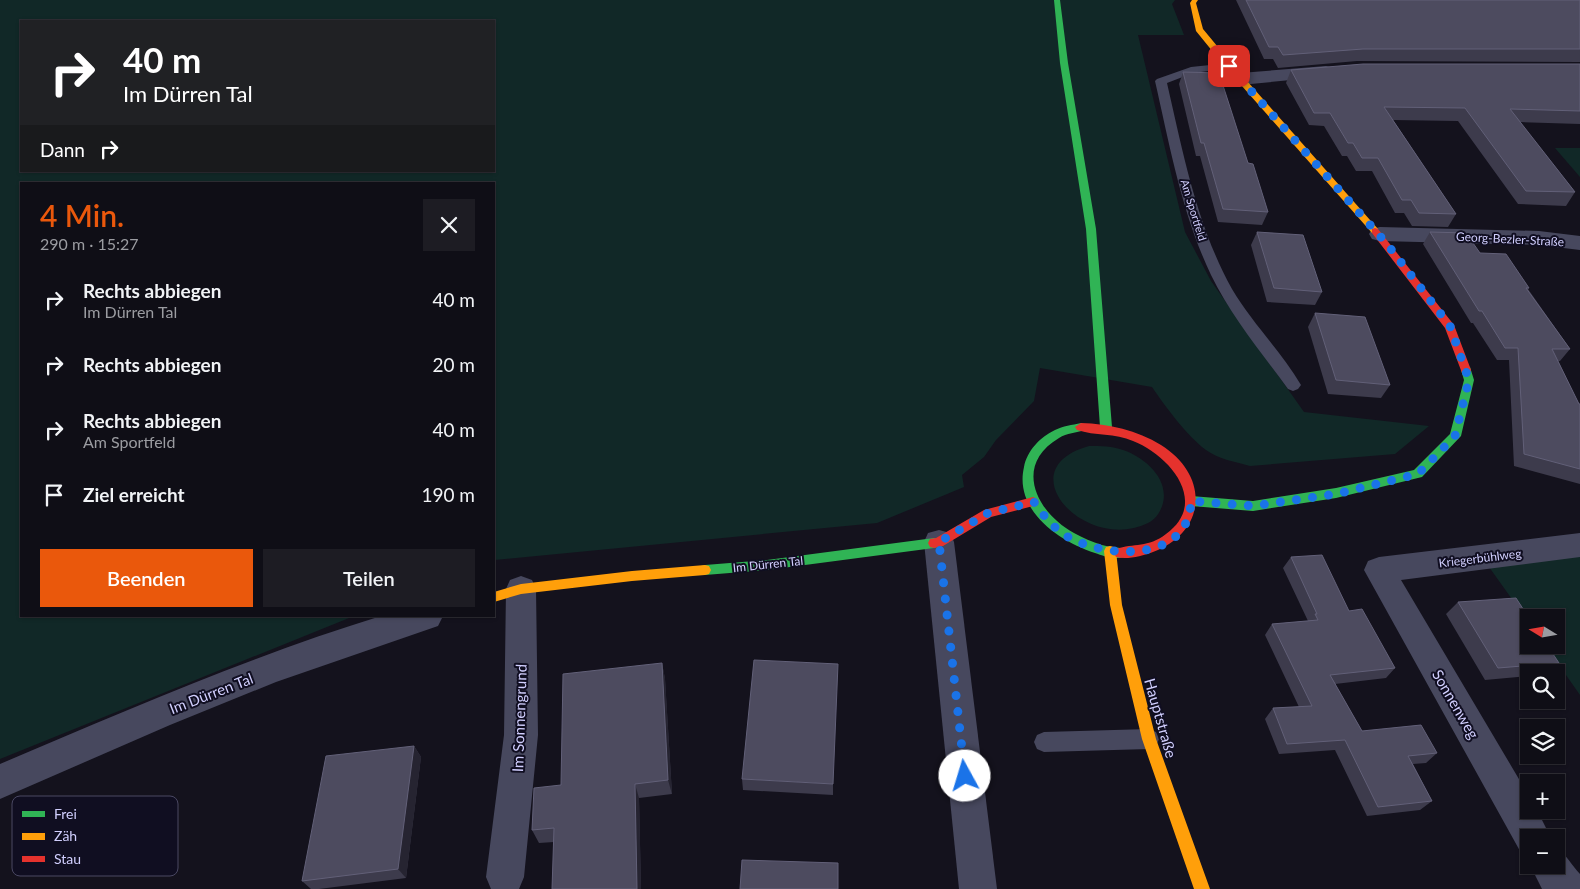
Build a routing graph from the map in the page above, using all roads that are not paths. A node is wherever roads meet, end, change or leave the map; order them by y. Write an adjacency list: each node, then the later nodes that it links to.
1 (1057, 0): 8 (main road)
2 (1195, 0): 4 (main road)
3 (1347, 70): 4 (street)
4 (1234, 72): 5 (main road); 7 (lane, Am Sportfeld)
5 (1380, 234): 6 (street, Georg-Bezler-Straße); 9 (main road)
6 (1580, 243)
7 (1293, 385)
8 (1106, 427): 9 (main road); 10 (main road)
9 (1191, 501): 13 (main road)
10 (1034, 502): 11 (main road, Im Dürren Tal); 13 (main road)
11 (939, 542): 15 (main road, Im Dürren Tal); 23 (street)
12 (1580, 545): 14 (street, Kriegerbühlweg)
13 (1110, 551): 17 (main road, Hauptstraße)
14 (1380, 570): 20 (street, Sonnenweg)
15 (508, 593): 22 (street, Im Sonnengrund)
16 (424, 617): 19 (street, Im Dürren Tal)
17 (1149, 739): 18 (lane); 24 (main road, Hauptstraße)
18 (1044, 742)
19 (0, 782)
20 (1529, 829)
21 (1554, 874): 25 (street)
22 (505, 877)
23 (978, 889)
24 (1202, 889)
25 (1568, 889)

